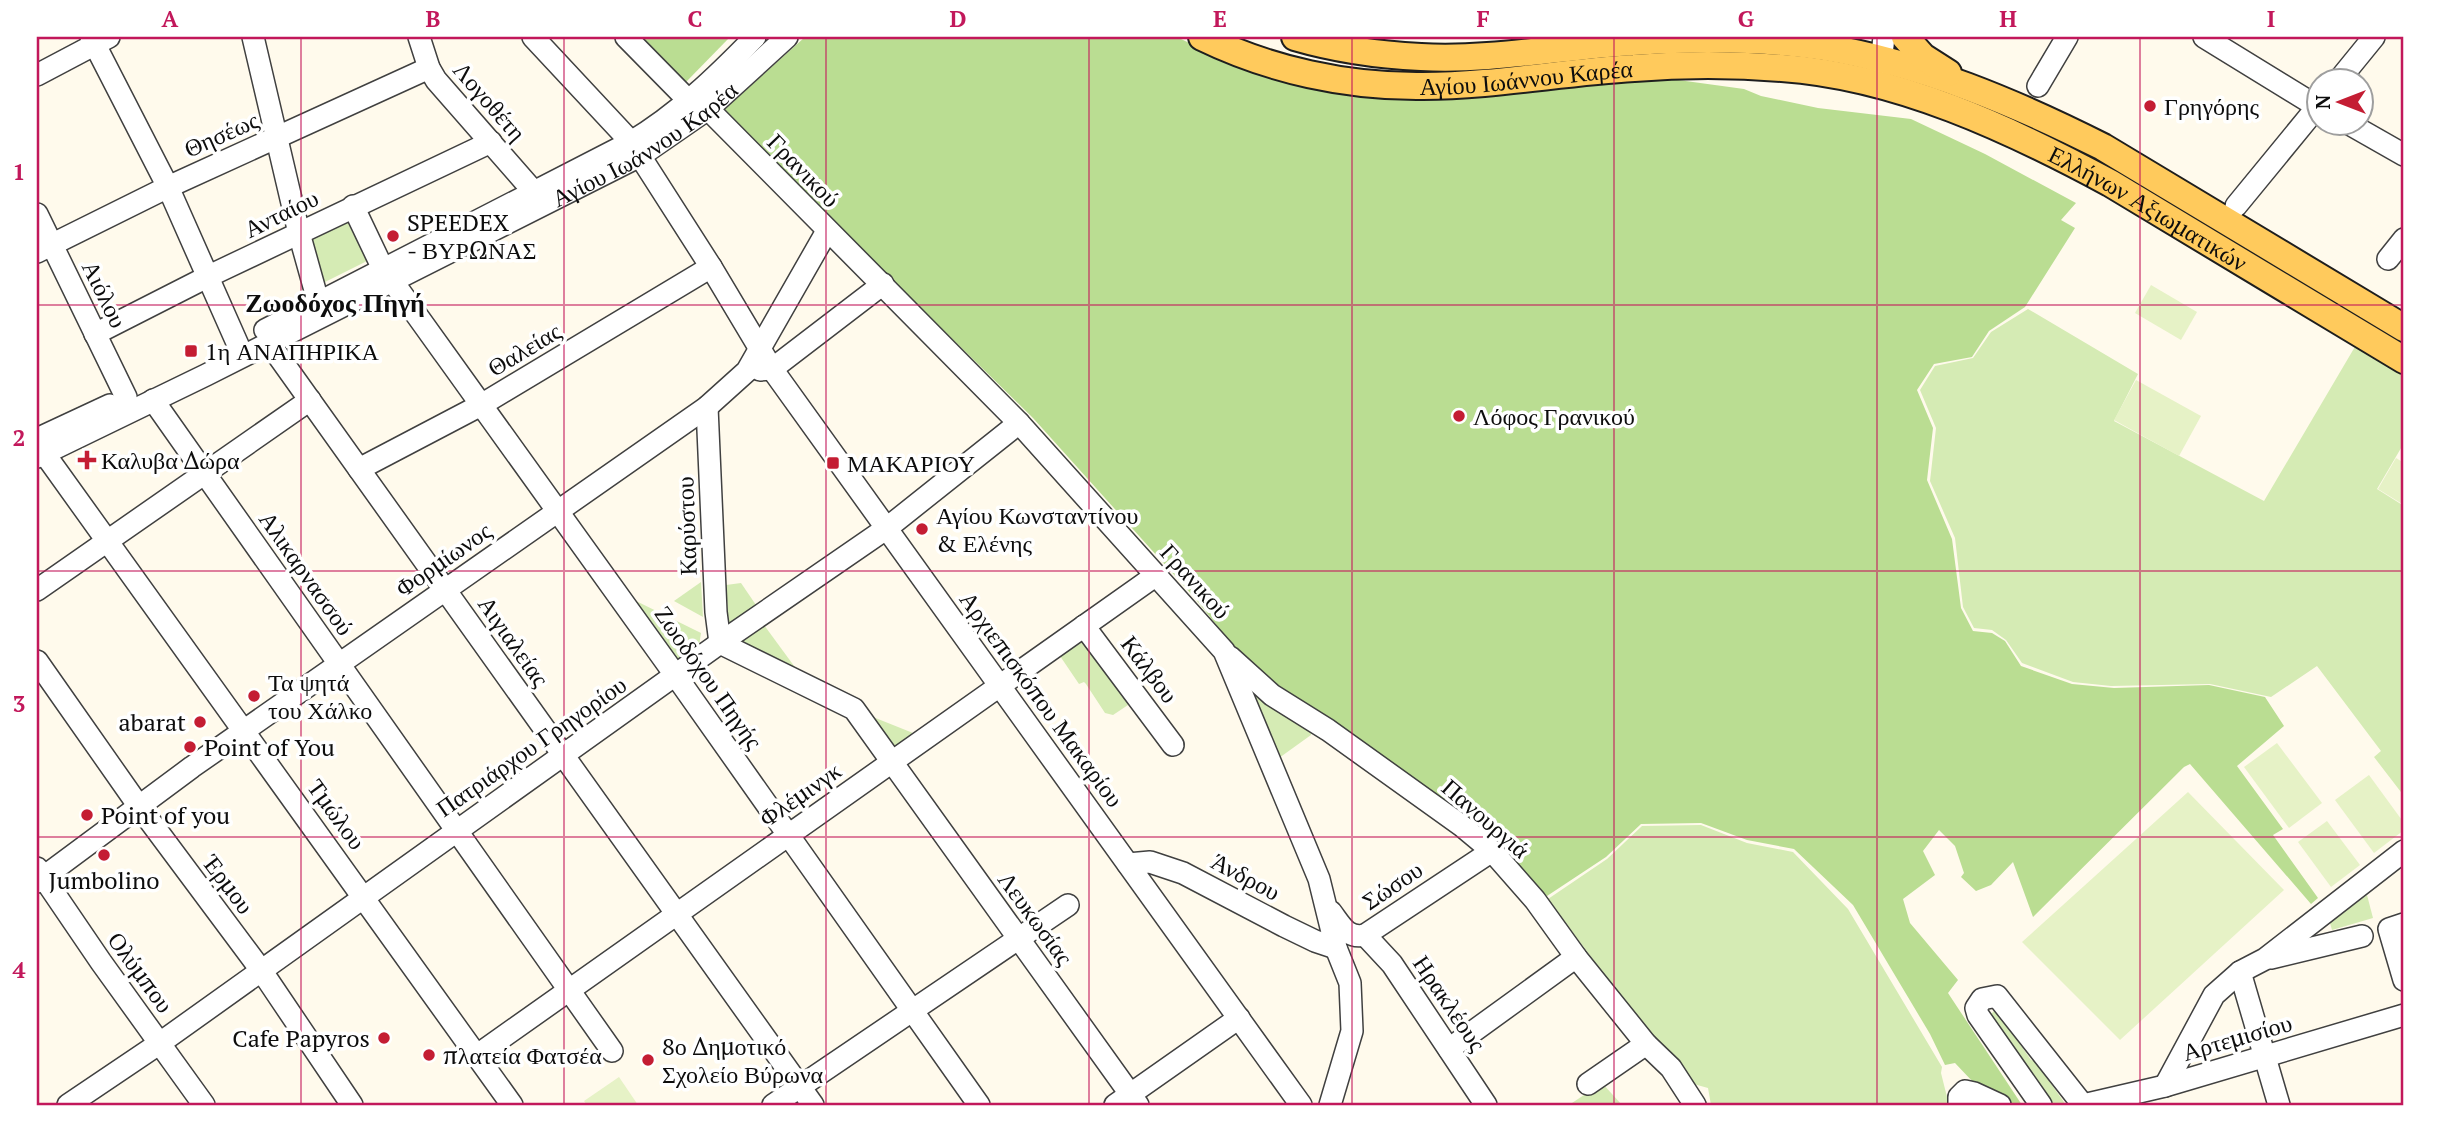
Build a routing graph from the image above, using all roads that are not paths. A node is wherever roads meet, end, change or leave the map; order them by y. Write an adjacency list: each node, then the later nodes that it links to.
1 (253, 37): 25 (street)
2 (419, 37): 18 (street, Λογοθέτη)
3 (533, 37): 28 (street, Αρχιεπισκόπου Μακαρίου)
4 (626, 37): 23 (street, Γρανικού)
5 (755, 37): 23 (street, Αγίου Ιωάννου Καρέα)
6 (787, 37): 23 (street, Αγίου Ιωάννου Καρέα)
7 (1202, 37): 16 (main road, Αγίου Ιωάννου Καρέα)
8 (1295, 37): 15 (main road, Αγίου Ιωάννου Καρέα)
9 (1816, 37): 15 (main road)
10 (1905, 37): 21 (main road)
11 (2067, 37): 20 (street)
12 (2204, 37): 22 (street)
13 (2374, 37): 17 (street)
14 (98, 39): 19 (street); 30 (street)
15 (1787, 43): 16 (main road, Αγίου Ιωάννου Καρέα)
16 (1871, 59): 21 (main road, Ελλήνων Αξιωματικών); 50 (main road, Ελλήνων Αξιωματικών)
17 (2350, 66)
18 (429, 68): 25 (street, Θησέως); 27 (street, Λογοθέτη)
19 (37, 75)
20 (2038, 86)
21 (1973, 89): 45 (main road, Ελλήνων Αξιωματικών)
22 (2304, 98)
23 (699, 105): 28 (street, Αγίου Ιωάννου Καρέα); 35 (street, Γρανικού)
24 (2304, 124): 33 (street)
25 (278, 136): 30 (street, Θησέως); 36 (street)
26 (2371, 136): 29 (street)
27 (491, 142): 31 (street, Λογοθέτη); 32 (street, Ανταίου)
28 (636, 149): 31 (street, Αγίου Ιωάννου Καρέα); 40 (street, Αρχιεπισκόπου Μακαρίου); 42 (street, Αγίου Ιωάννου Καρέα)
29 (2404, 155)
30 (167, 187): 38 (street, Θησέως); 41 (street)
31 (534, 192): 42 (street, Αγίου Ιωάννου Καρέα)
32 (353, 206): 36 (street, Ανταίου); 42 (street, Ζωοδόχου Πηγής)
33 (2236, 206)
34 (37, 214): 38 (street, Αιόλου)
35 (827, 231): 43 (street, Γρανικού); 49 (street, Φορμίωνος)
36 (299, 233): 41 (street, Ανταίου); 44 (street)
37 (2404, 239): 39 (street)
38 (45, 248): 46 (street, Αιόλου)
39 (2388, 259)
40 (711, 267): 49 (street, Αρχιεπισκόπου Μακαρίου); 56 (street, Θαλείας)
41 (209, 276): 46 (street, Ανταίου); 48 (street)
42 (388, 276): 44 (street, Αγίου Ιωάννου Καρέα); 47 (street, Αγίου Ιωάννου Καρέα); 56 (street, Ζωοδόχου Πηγής)
43 (883, 284): 51 (street); 58 (street, Γρανικού)
44 (318, 302): 48 (street, Αγίου Ιωάννου Καρέα)
45 (2404, 328)
46 (95, 334): 53 (street, Αιόλου)
47 (270, 343): 54 (street, Αγίου Ιωάννου Καρέα); 55 (street, Αιγιαλείας)
48 (237, 345): 53 (street, Αγίου Ιωάννου Καρέα)
49 (758, 348): 51 (street, Αρχιεπισκόπου Μακαρίου); 52 (street, Φορμίωνος)
50 (2404, 360)
51 (772, 369): 52 (street); 63 (street, Αρχιεπισκόπου Μακαρίου)
52 (747, 371): 57 (street, Φορμίωνος)
53 (126, 397): 59 (street, Αγίου Ιωάννου Καρέα)
54 (153, 400): 59 (street, Αγίου Ιωάννου Καρέα); 61 (street, Αλικαρνασσού)
55 (310, 400): 60 (street, Αιγιαλείας); 61 (street)
56 (481, 405): 60 (street, Θαλείας); 62 (street, Ζωοδόχου Πηγής)
57 (707, 407): 62 (street, Φορμίωνος); 69 (street, Καρύστου)
58 (1019, 424): 63 (street, Πατριάρχου Γρηγορίου); 65 (street, Γρανικού)
59 (39, 444): 64 (street, Τμώλου)
60 (359, 469): 67 (street, Αιγιαλείας)
61 (204, 473): 64 (street); 72 (street, Αλικαρνασσού)
62 (557, 510): 67 (street, Φορμίωνος); 73 (street, Ζωοδόχου Πηγής)
63 (887, 528): 69 (street, Πατριάρχου Γρηγορίου); 74 (street, Αρχιεπισκόπου Μακαρίου)
64 (106, 540): 66 (street); 75 (street, Τμώλου)
65 (1155, 576): 68 (street, Φλέμινγκ); 70 (street, Γρανικού)
66 (37, 590)
67 (446, 590): 72 (street, Φορμίωνος); 77 (street, Αιγιαλείας)
68 (1084, 626): 74 (street, Φλέμινγκ); 76 (street, Κάλβου)
69 (720, 643): 73 (street, Πατριάρχου Γρηγορίου); 78 (street)
70 (1224, 651): 82 (street, Πανουργιά); 88 (street, Γρανικού)
71 (37, 661): 79 (street, Έρμου)
72 (340, 664): 75 (street, Φορμίωνος); 80 (street, Αλικαρνασσού)
73 (676, 676): 77 (street, Πατριάρχου Γρηγορίου); 81 (street, Ζωοδόχου Πηγής)
74 (1000, 685): 78 (street, Φλέμινγκ); 84 (street, Αρχιεπισκόπου Μακαρίου)
75 (244, 730): 79 (street, Φορμίωνος); 86 (street, Τμώλου)
76 (1174, 745)
77 (563, 756): 80 (street, Πατριάρχου Γρηγορίου); 89 (street, Αιγιαλείας)
78 (891, 762): 81 (street, Φλέμινγκ); 94 (street, Λευκωσίας)
79 (138, 805): 85 (street, Φορμίωνος); 99 (street, Έρμου)
80 (457, 830): 86 (street, Πατριάρχου Γρηγορίου); 102 (street, Αλικαρνασσού)
81 (788, 835): 89 (street, Φλέμινγκ); 103 (street, Ζωοδόχου Πηγής)
82 (1492, 851): 92 (street, Σώσου); 97 (street, Πανουργιά)
83 (2404, 851): 90 (street)
84 (1128, 864): 96 (street, Άνδρου); 105 (street, Αρχιεπισκόπου Μακαρίου)
85 (39, 876): 106 (street, Ολύμπου)
86 (363, 896): 99 (street, Πατριάρχου Γρηγορίου); 110 (street, Τμώλου)
87 (1068, 905): 94 (street)
88 (1328, 908): 92 (street, Σώσου); 96 (street, Γρανικού)
89 (676, 914): 102 (street, Φλέμινγκ); 114 (street, Αιγιαλείας)
90 (2318, 918): 95 (street); 98 (street)
91 (2397, 926): 101 (street)
92 (1365, 935): 108 (street, Ηρακλέους)
93 (2362, 936): 95 (street)
94 (1019, 938): 103 (street); 115 (street, Λευκωσίας)
95 (2330, 944): 98 (street)
96 (1336, 948): 124 (street, Γρανικού)
97 (1576, 957): 107 (street, Πανουργιά); 108 (street)
98 (2266, 959): 100 (street)
99 (261, 971): 106 (street, Πατριάρχου Γρηγορίου); 118 (street, Έρμου)
100 (2241, 972): 111 (street); 113 (street)
101 (2404, 980)
102 (569, 990): 109 (street, Αλικαρνασσού); 110 (street, Φλέμινγκ)
103 (913, 1010): 114 (street); 122 (street, Ζωοδόχου Πηγής)
104 (2404, 1015): 111 (street, Αρτεμισίου)
105 (1238, 1018): 115 (street); 123 (street, Αρχιεπισκόπου Μακαρίου)
106 (160, 1042): 116 (street, Πατριάρχου Γρηγορίου); 117 (street, Ολύμπου)
107 (1646, 1044): 112 (street); 126 (street, Πανουργιά)
108 (1450, 1049): 125 (street, Ηρακλέους)
109 (612, 1051)
110 (476, 1056): 119 (street, Τμώλου)
111 (2265, 1057): 113 (street, Αρτεμισίου); 131 (street)
112 (1588, 1084)
113 (2165, 1086): 130 (street, Αρτεμισίου)
114 (800, 1087): 120 (street); 121 (street, Αιγιαλείας)
115 (1128, 1102)
116 (68, 1105)
117 (204, 1105)
118 (352, 1105)
119 (512, 1105)
120 (773, 1105)
121 (813, 1105)
122 (979, 1105)
123 (1301, 1105)
124 (1330, 1105)
125 (1486, 1105)
126 (1695, 1105)
127 (1959, 1105): 128 (street)
128 (2000, 1105)
129 (2041, 1105): 130 (street)
130 (2083, 1105)
131 (2279, 1105)

